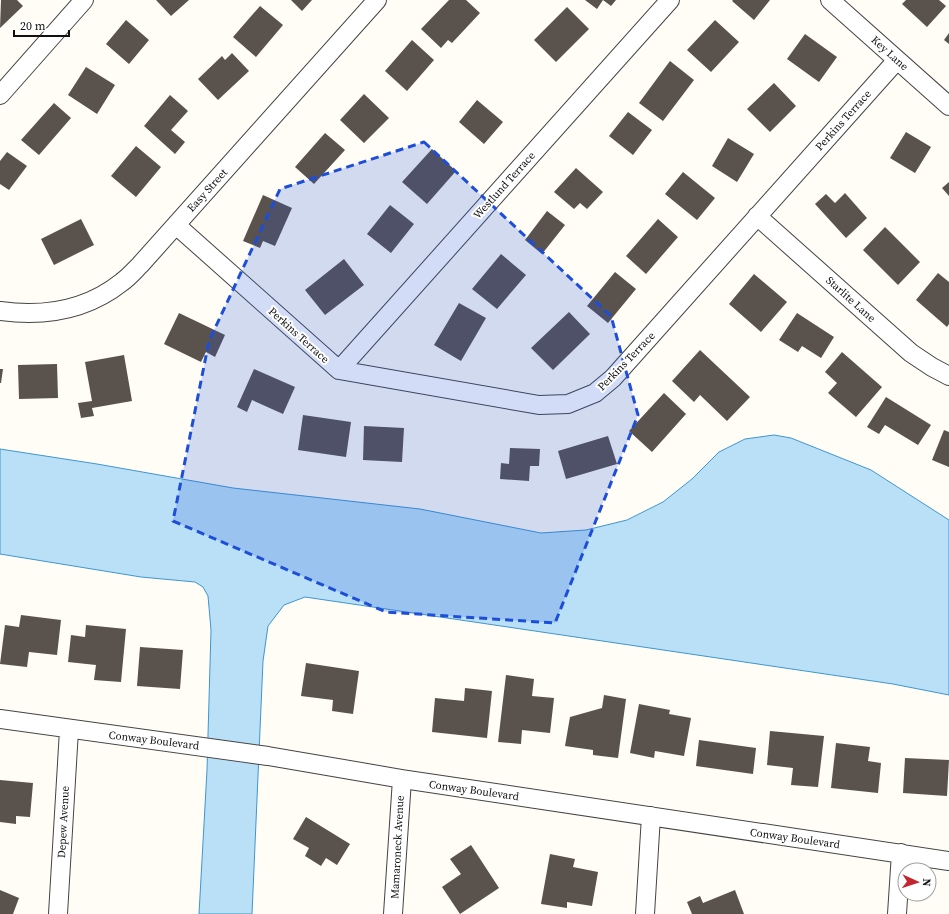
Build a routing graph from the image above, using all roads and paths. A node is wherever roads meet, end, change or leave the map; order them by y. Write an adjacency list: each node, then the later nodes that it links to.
1 (84, 0): 6 (street)
2 (377, 0): 9 (street, Easy Street)
3 (670, 0): 11 (street, Westlund Terrace)
4 (830, 0): 5 (street, Key Lane)
5 (897, 60): 7 (street, Key Lane); 8 (street, Perkins Terrace)
6 (2, 90)
7 (949, 106)
8 (758, 216): 11 (street, Perkins Terrace); 12 (street, Starlite Lane)
9 (176, 225): 10 (street, Easy Street); 11 (street, Perkins Terrace)
10 (0, 311)
11 (338, 370)
12 (949, 376)
13 (0, 719): 14 (street, Conway Boulevard)
14 (69, 730): 15 (street, Conway Boulevard); 19 (street, Depew Avenue)
15 (402, 779): 16 (street, Conway Boulevard); 20 (street, Mamaroneck Avenue)
16 (651, 816): 17 (street, Conway Boulevard); 21 (street)
17 (901, 853): 18 (street, Conway Boulevard); 22 (street)
18 (949, 861)
19 (58, 914)
20 (393, 914)
21 (645, 914)
22 (897, 914)

